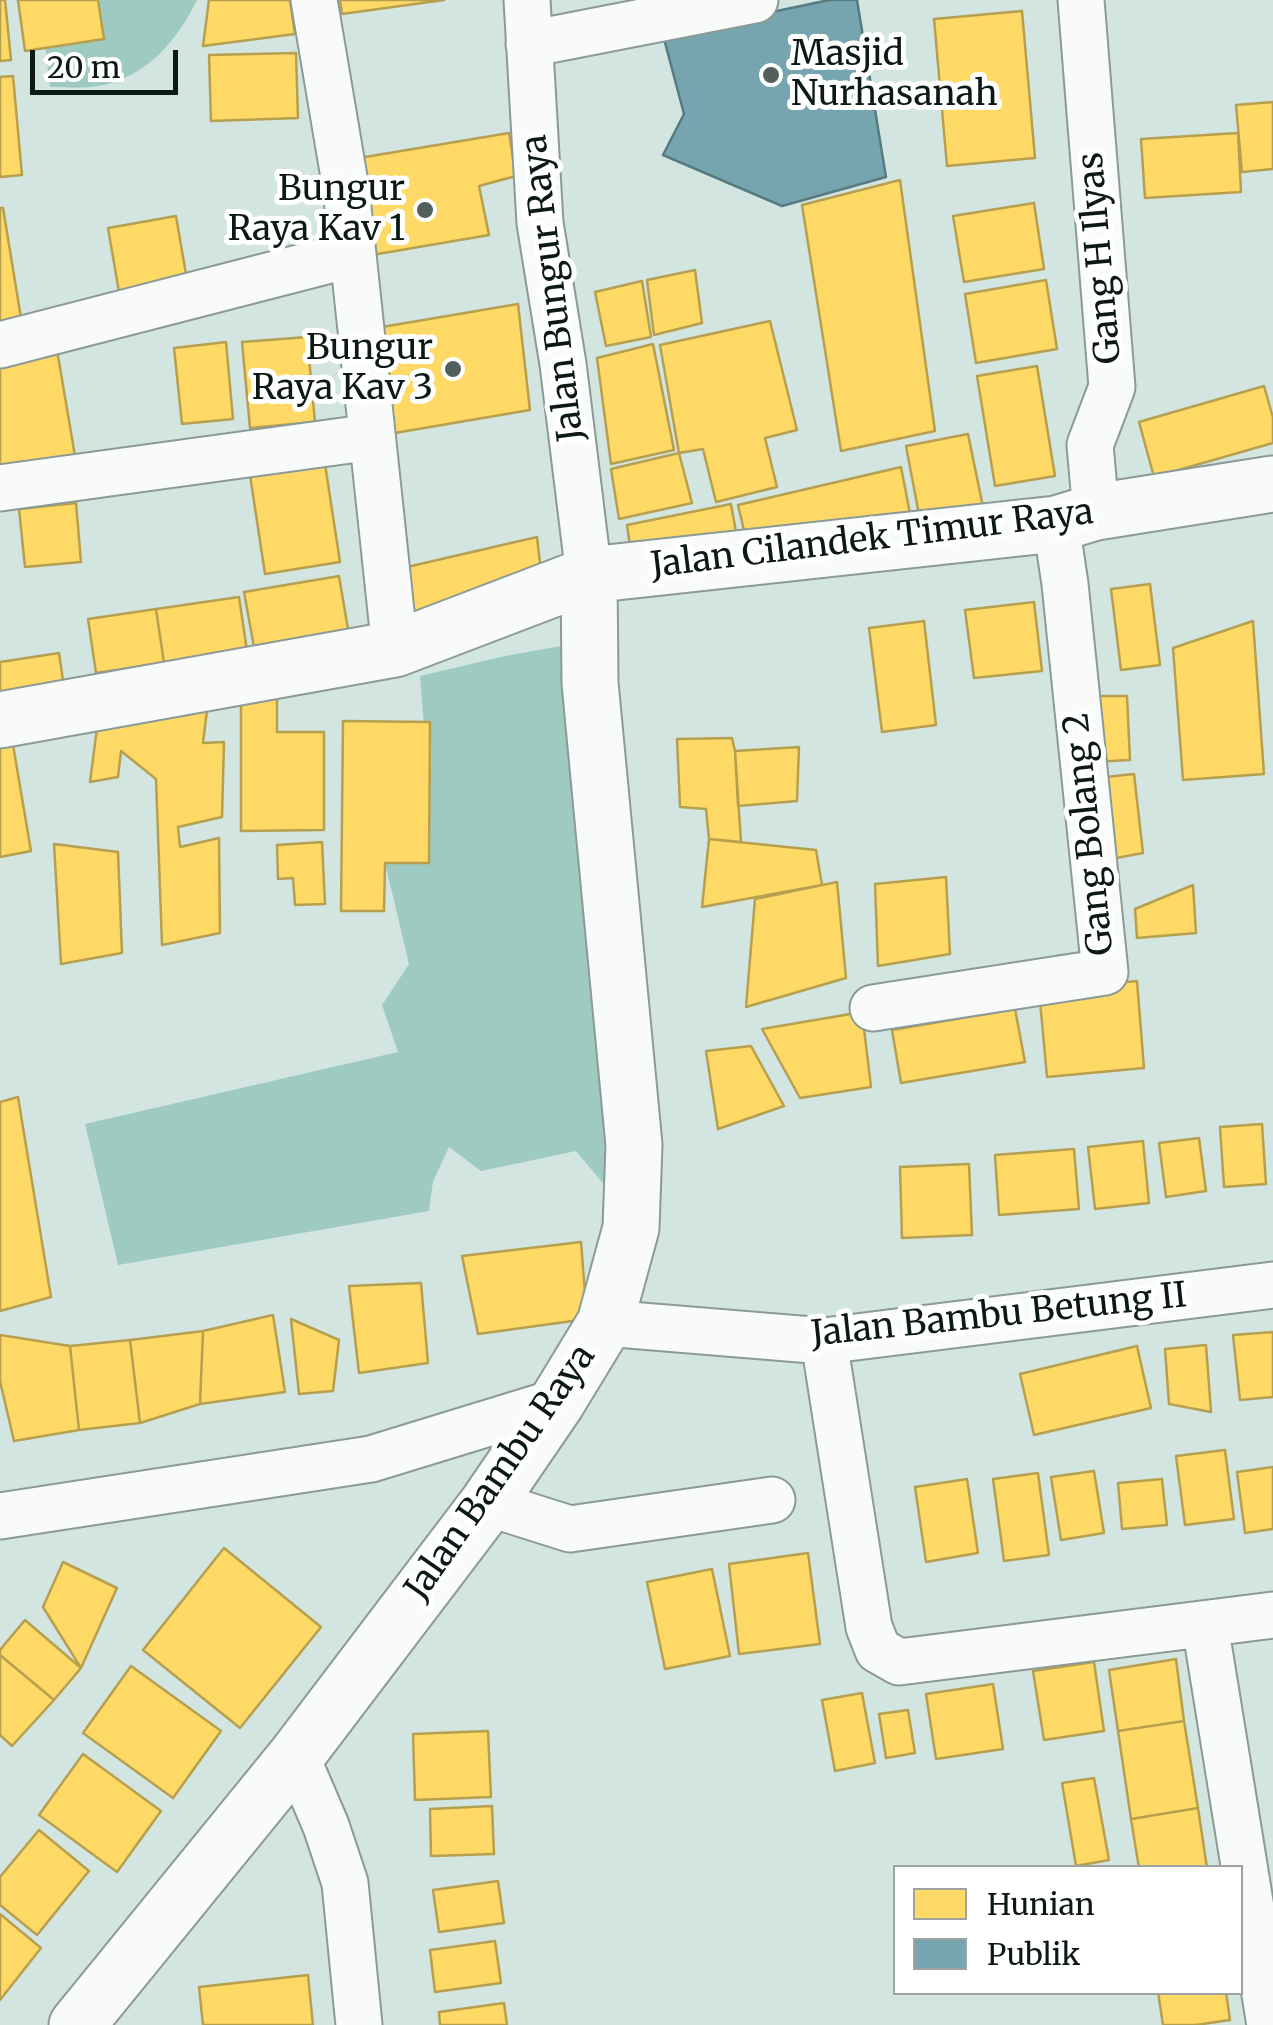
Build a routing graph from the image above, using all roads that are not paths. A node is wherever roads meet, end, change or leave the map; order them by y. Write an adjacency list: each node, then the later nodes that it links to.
1 (314, 0): 5 (street)
2 (755, 0): 4 (street)
3 (1081, 0): 10 (street, Gang H Ilyas)
4 (528, 22): 11 (street, Jalan Bungur Raya)
5 (354, 254): 6 (street); 7 (street)
6 (0, 345)
7 (372, 437): 9 (street); 12 (street)
8 (1273, 484): 10 (street, Jalan Cilandek Timur Raya)
9 (0, 488)
10 (1076, 518): 11 (street, Jalan Cilandek Timur Raya); 14 (street, Gang Bolang 2)
11 (589, 575): 12 (street, Jalan Cilandek Timur Raya); 16 (street, Jalan Bambu Raya)
12 (395, 649): 13 (street, Jalan Cilandek Timur Raya)
13 (0, 720)
14 (873, 1008)
15 (1273, 1285): 17 (street, Jalan Bambu Betung II)
16 (605, 1323): 17 (street, Jalan Bambu Betung II); 18 (street, Jalan Bambu Raya)
17 (824, 1340): 23 (street)
18 (557, 1402): 20 (street, Jalan Bambu Raya); 21 (street)
19 (772, 1500): 20 (street)
20 (488, 1503): 24 (street, Jalan Bambu Raya)
21 (0, 1516)
22 (1273, 1615): 23 (street)
23 (1204, 1625): 25 (street)
24 (296, 1756): 26 (street, Jalan Bambu Raya); 27 (street)
25 (1263, 1920): 28 (street)
26 (77, 2025)
27 (360, 2025)
28 (1270, 2025)

